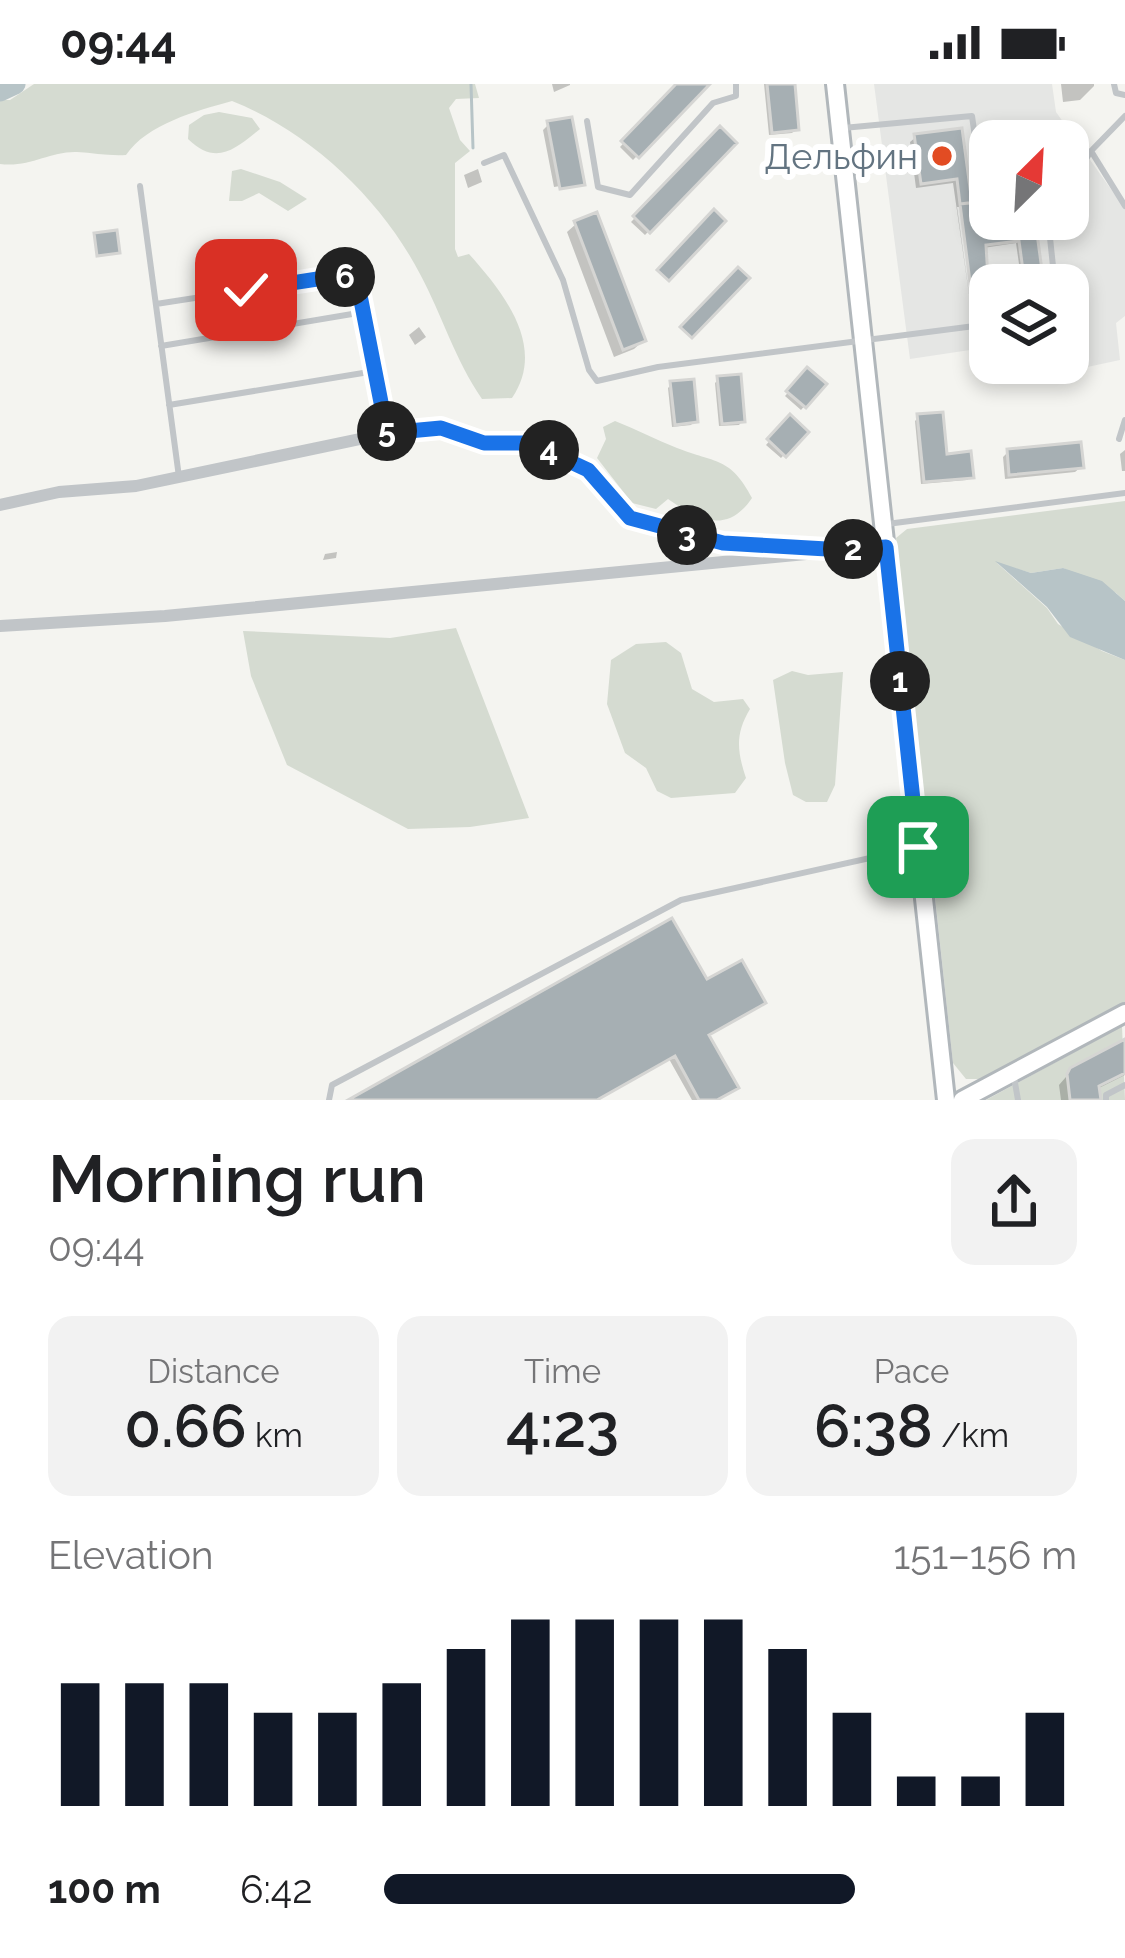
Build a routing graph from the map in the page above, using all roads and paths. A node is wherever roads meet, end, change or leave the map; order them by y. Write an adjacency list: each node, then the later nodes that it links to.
1 (736, 84): 7 (lane)
2 (835, 84): 8 (main road)
3 (1114, 84): 4 (lane)
4 (1125, 94)
5 (1125, 116): 9 (lane)
6 (973, 120): 8 (lane)
7 (587, 121)
8 (840, 129): 17 (main road)
9 (1091, 151): 10 (lane); 13 (lane)
10 (1089, 154)
11 (484, 163): 17 (lane)
12 (140, 186): 14 (lane)
13 (1125, 206)
14 (156, 304): 15 (lane); 18 (lane)
15 (364, 312): 18 (lane); 19 (lane)
16 (969, 327): 17 (lane)
17 (863, 343): 27 (main road)
18 (161, 346): 20 (lane)
19 (375, 371): 20 (lane); 22 (lane)
20 (169, 404): 24 (lane)
21 (1125, 420): 23 (lane)
22 (387, 433): 24 (street); 29 (street)
23 (1119, 440)
24 (179, 477): 26 (street)
25 (1125, 493): 27 (lane)
26 (0, 505)
27 (883, 524): 28 (main road)
28 (886, 547): 29 (street); 31 (main road)
29 (844, 550): 30 (street)
30 (0, 626)
31 (918, 847): 35 (lane); 36 (main road)
32 (1125, 1013): 33 (main road)
33 (1013, 1074): 37 (main road); 38 (lane)
34 (1125, 1085): 39 (lane)
35 (329, 1100)
36 (946, 1100)
37 (962, 1100)
38 (1018, 1100)
39 (1106, 1100)

